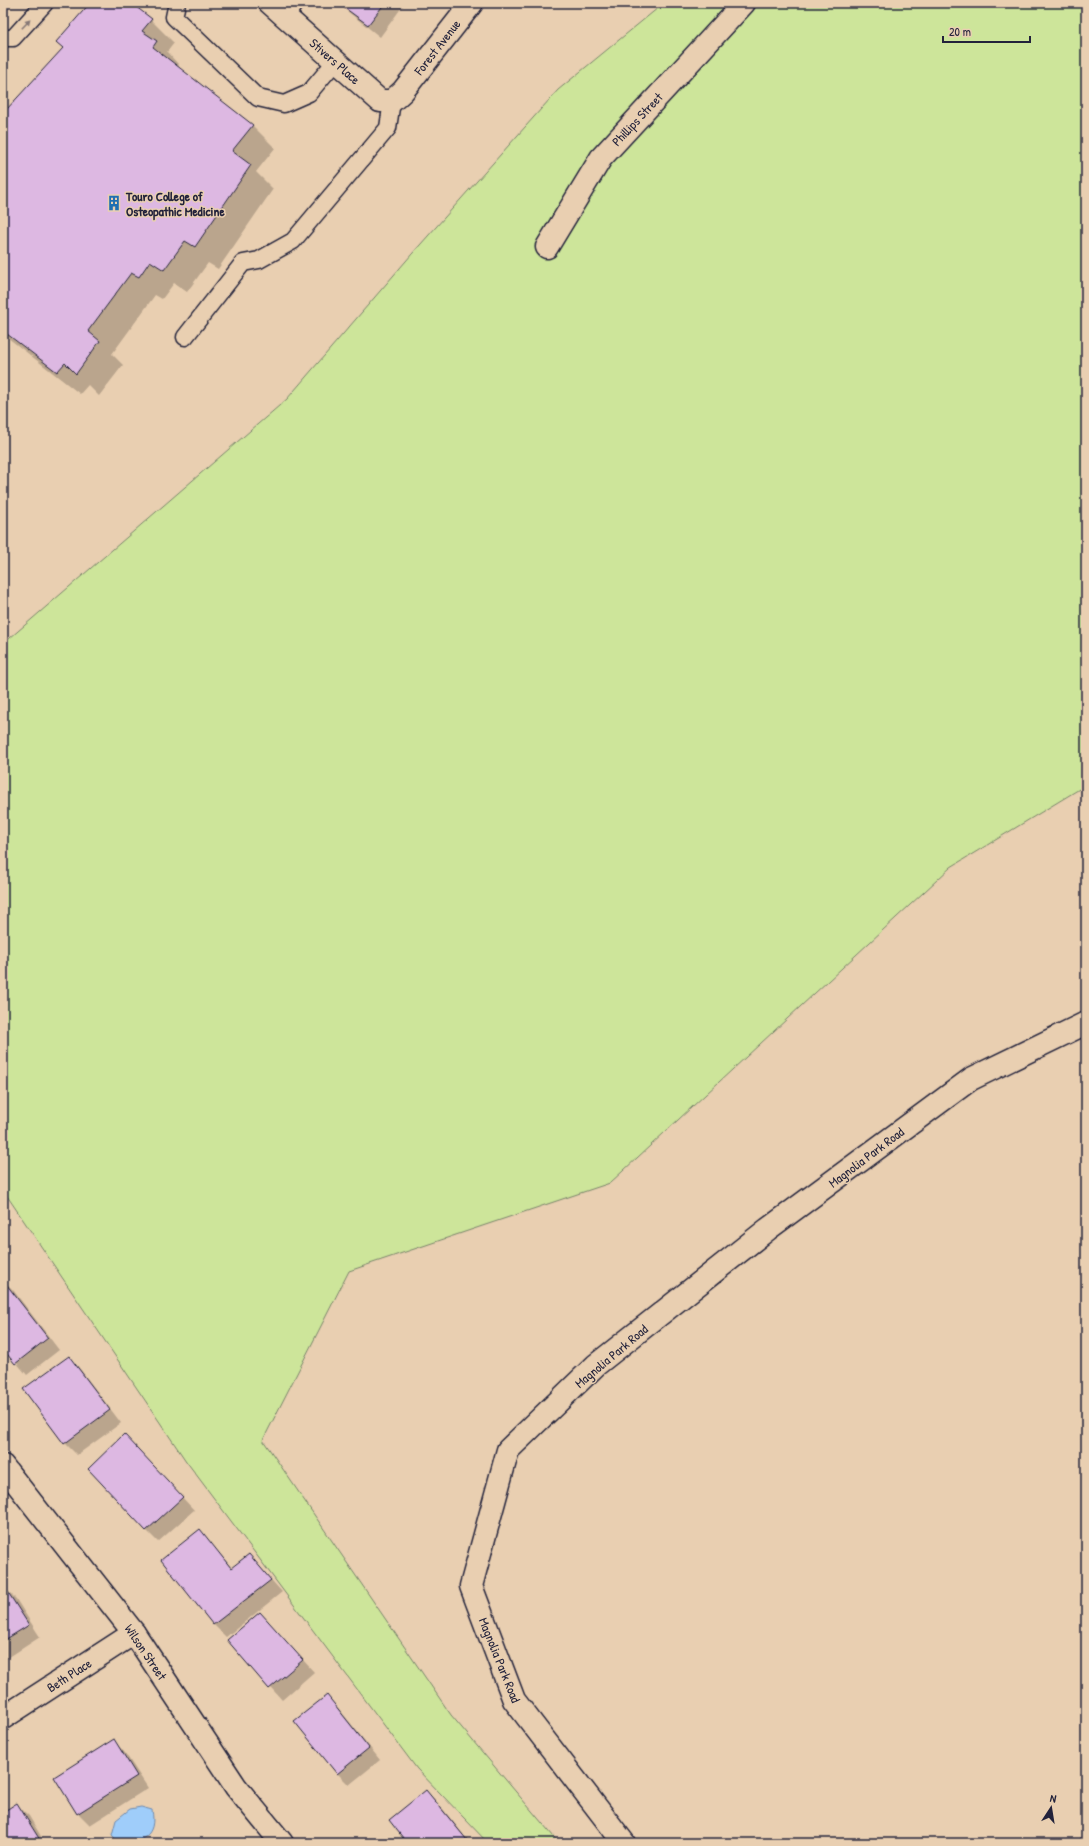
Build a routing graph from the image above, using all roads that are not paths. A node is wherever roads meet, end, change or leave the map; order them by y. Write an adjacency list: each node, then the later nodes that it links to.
1 (46, 3): 6 (lane, one-way to 1)
2 (177, 3): 7 (lane)
3 (472, 3): 8 (street, Forest Avenue)
4 (744, 3): 9 (street, Phillips Street)
5 (283, 8): 7 (street, Stivers Place)
6 (3, 38)
7 (335, 62): 8 (street, Stivers Place)
8 (398, 96): 10 (lane)
9 (548, 247)
10 (185, 337)
11 (1086, 1023): 16 (street, Magnolia Park Road)
12 (3, 1466): 13 (street, Wilson Street)
13 (134, 1633): 14 (street, Beth Place); 15 (street, Wilson Street)
14 (3, 1718)
15 (282, 1843)
16 (624, 1843)

